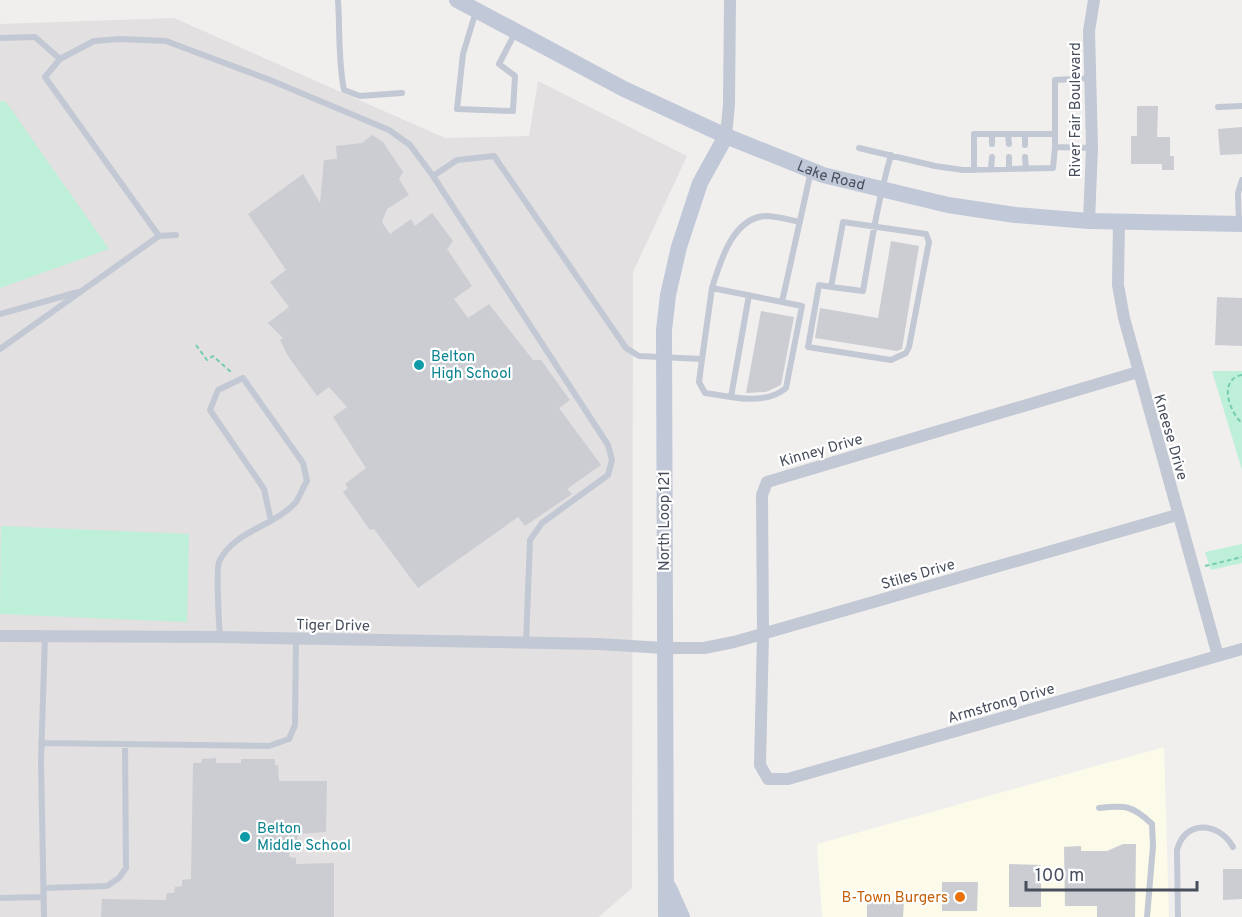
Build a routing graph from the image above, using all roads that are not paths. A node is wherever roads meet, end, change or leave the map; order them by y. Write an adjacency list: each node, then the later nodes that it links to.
1 (338, 0): 10 (lane)
2 (457, 0): 5 (main road, Lake Road)
3 (730, 0): 17 (street)
4 (1094, 0): 9 (street, River Fair Boulevard)
5 (476, 10): 6 (main road, Lake Road); 6 (lane)
6 (516, 31): 17 (main road, Lake Road)
7 (0, 38): 8 (lane)
8 (60, 59): 33 (lane); 42 (lane)
9 (1090, 78): 16 (lane); 23 (street, River Fair Boulevard)
10 (402, 93)
11 (1242, 106): 12 (lane)
12 (1218, 107)
13 (992, 134): 14 (lane); 18 (lane); 32 (lane)
14 (1008, 134): 15 (lane); 19 (lane)
15 (1025, 134): 16 (lane); 20 (lane)
16 (1055, 134): 21 (lane)
17 (726, 136): 31 (main road, Lake Road); 50 (main road, North Loop 121)
18 (992, 144)
19 (1009, 144)
20 (1025, 145)
21 (1055, 147): 23 (lane); 30 (lane)
22 (859, 148): 24 (lane)
23 (1092, 148): 36 (street, River Fair Boulevard)
24 (891, 155): 32 (lane); 35 (lane)
25 (1009, 156): 29 (lane)
26 (992, 157): 28 (lane)
27 (1026, 157): 30 (lane)
28 (992, 169): 29 (lane); 32 (lane)
29 (1009, 169): 30 (lane)
30 (1026, 169)
31 (812, 170): 35 (main road, Lake Road); 38 (lane)
32 (974, 170)
33 (433, 176): 50 (lane); 61 (lane)
34 (1242, 180): 39 (lane)
35 (880, 190): 36 (main road, Lake Road); 40 (lane)
36 (1089, 221): 37 (main road, Lake Road)
37 (1119, 221): 39 (main road, Lake Road); 52 (street, Kneese Drive)
38 (800, 222): 44 (lane); 47 (lane)
39 (1240, 224)
40 (874, 227): 43 (lane); 43 (lane); 43 (lane)
41 (176, 235): 42 (lane)
42 (159, 236): 45 (lane)
43 (831, 287)
44 (712, 288): 46 (lane); 51 (lane)
45 (82, 291): 48 (lane); 49 (lane)
46 (749, 295): 47 (lane); 53 (lane)
47 (782, 302): 53 (lane)
48 (0, 314)
49 (0, 349)
50 (663, 359): 51 (lane); 62 (main road, North Loop 121)
51 (702, 360): 53 (lane)
52 (1138, 372): 54 (street, Kneese Drive); 56 (street, Kinney Drive)
53 (731, 397)
54 (1177, 515): 56 (street, Stiles Drive); 64 (street, Kneese Drive)
55 (271, 522): 55 (lane); 59 (lane)
56 (763, 634): 62 (street, Stiles Drive); 67 (street, Kinney Drive)
57 (0, 636): 58 (street, Tiger Drive)
58 (45, 636): 59 (street, Tiger Drive); 65 (lane)
59 (220, 637): 60 (street, Tiger Drive)
60 (296, 639): 61 (street, Tiger Drive); 66 (lane)
61 (526, 643): 62 (street, Tiger Drive)
62 (664, 648): 70 (main road, North Loop 121)
63 (1242, 649): 64 (street, Armstrong Drive)
64 (1218, 656): 67 (street, Armstrong Drive)
65 (41, 743): 66 (lane); 71 (lane)
66 (125, 744): 71 (lane)
67 (768, 779)
68 (1099, 808): 77 (lane)
69 (1233, 847): 78 (lane)
70 (666, 878): 74 (main road, North Loop 121); 76 (main road)
71 (44, 888): 72 (lane)
72 (44, 897): 73 (lane); 75 (lane)
73 (0, 898)
74 (662, 913)
75 (44, 917)
76 (682, 917)
77 (1147, 917)
78 (1178, 917)

